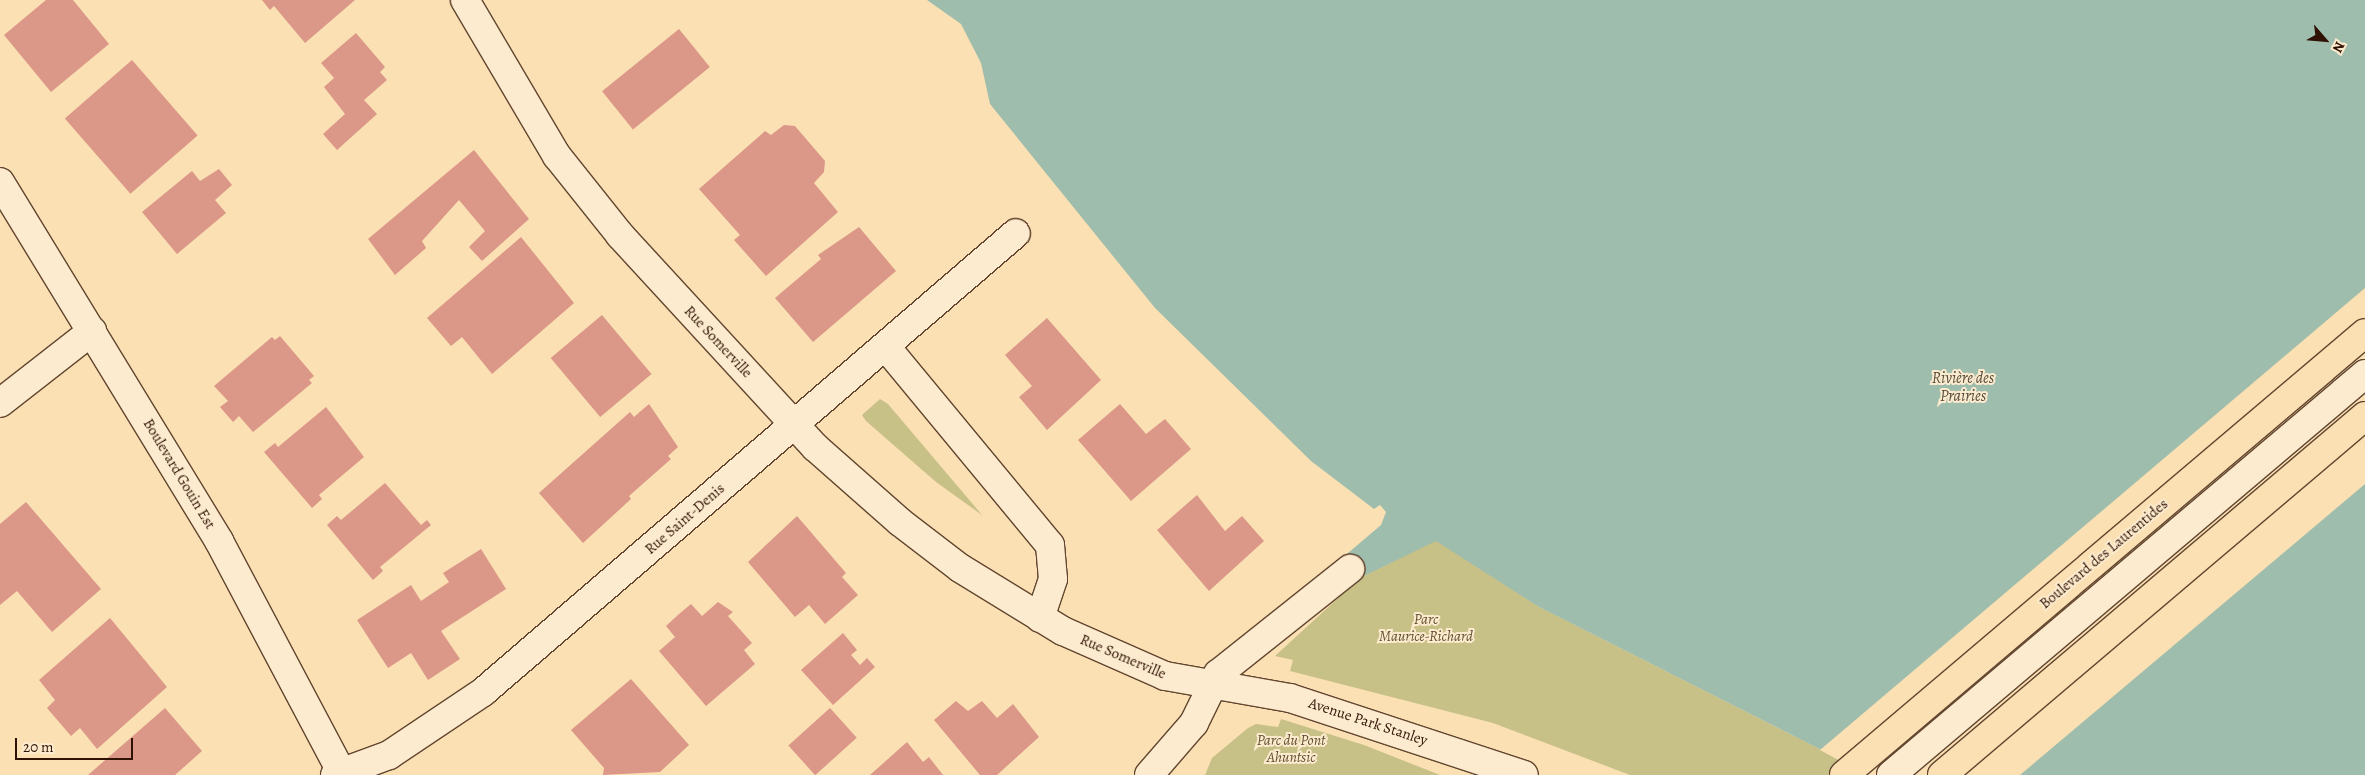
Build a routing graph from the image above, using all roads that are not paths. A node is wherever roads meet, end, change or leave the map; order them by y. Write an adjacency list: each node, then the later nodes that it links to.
1 (465, 0): 10 (street, Rue Somerville)
2 (0, 182): 4 (street, Boulevard Gouin Est)
3 (1016, 233): 6 (street, Rue Saint-Denis)
4 (92, 331): 8 (street); 14 (street, Boulevard Gouin Est)
5 (2365, 333): 17 (main road, Boulevard des Laurentides)
6 (886, 347): 10 (street, Rue Saint-Denis); 12 (street)
7 (2365, 374): 18 (street, Boulevard des Laurentides)
8 (0, 403)
9 (2365, 416): 19 (main road)
10 (795, 426): 12 (street, Rue Somerville); 14 (street, Rue Saint-Denis)
11 (1350, 569): 13 (street)
12 (1040, 618): 13 (street, Rue Somerville)
13 (1208, 687): 15 (street); 16 (street, Avenue Park Stanley)
14 (340, 774)
15 (1149, 775)
16 (1524, 775)
17 (1844, 775)
18 (1891, 775)
19 (1942, 775)

